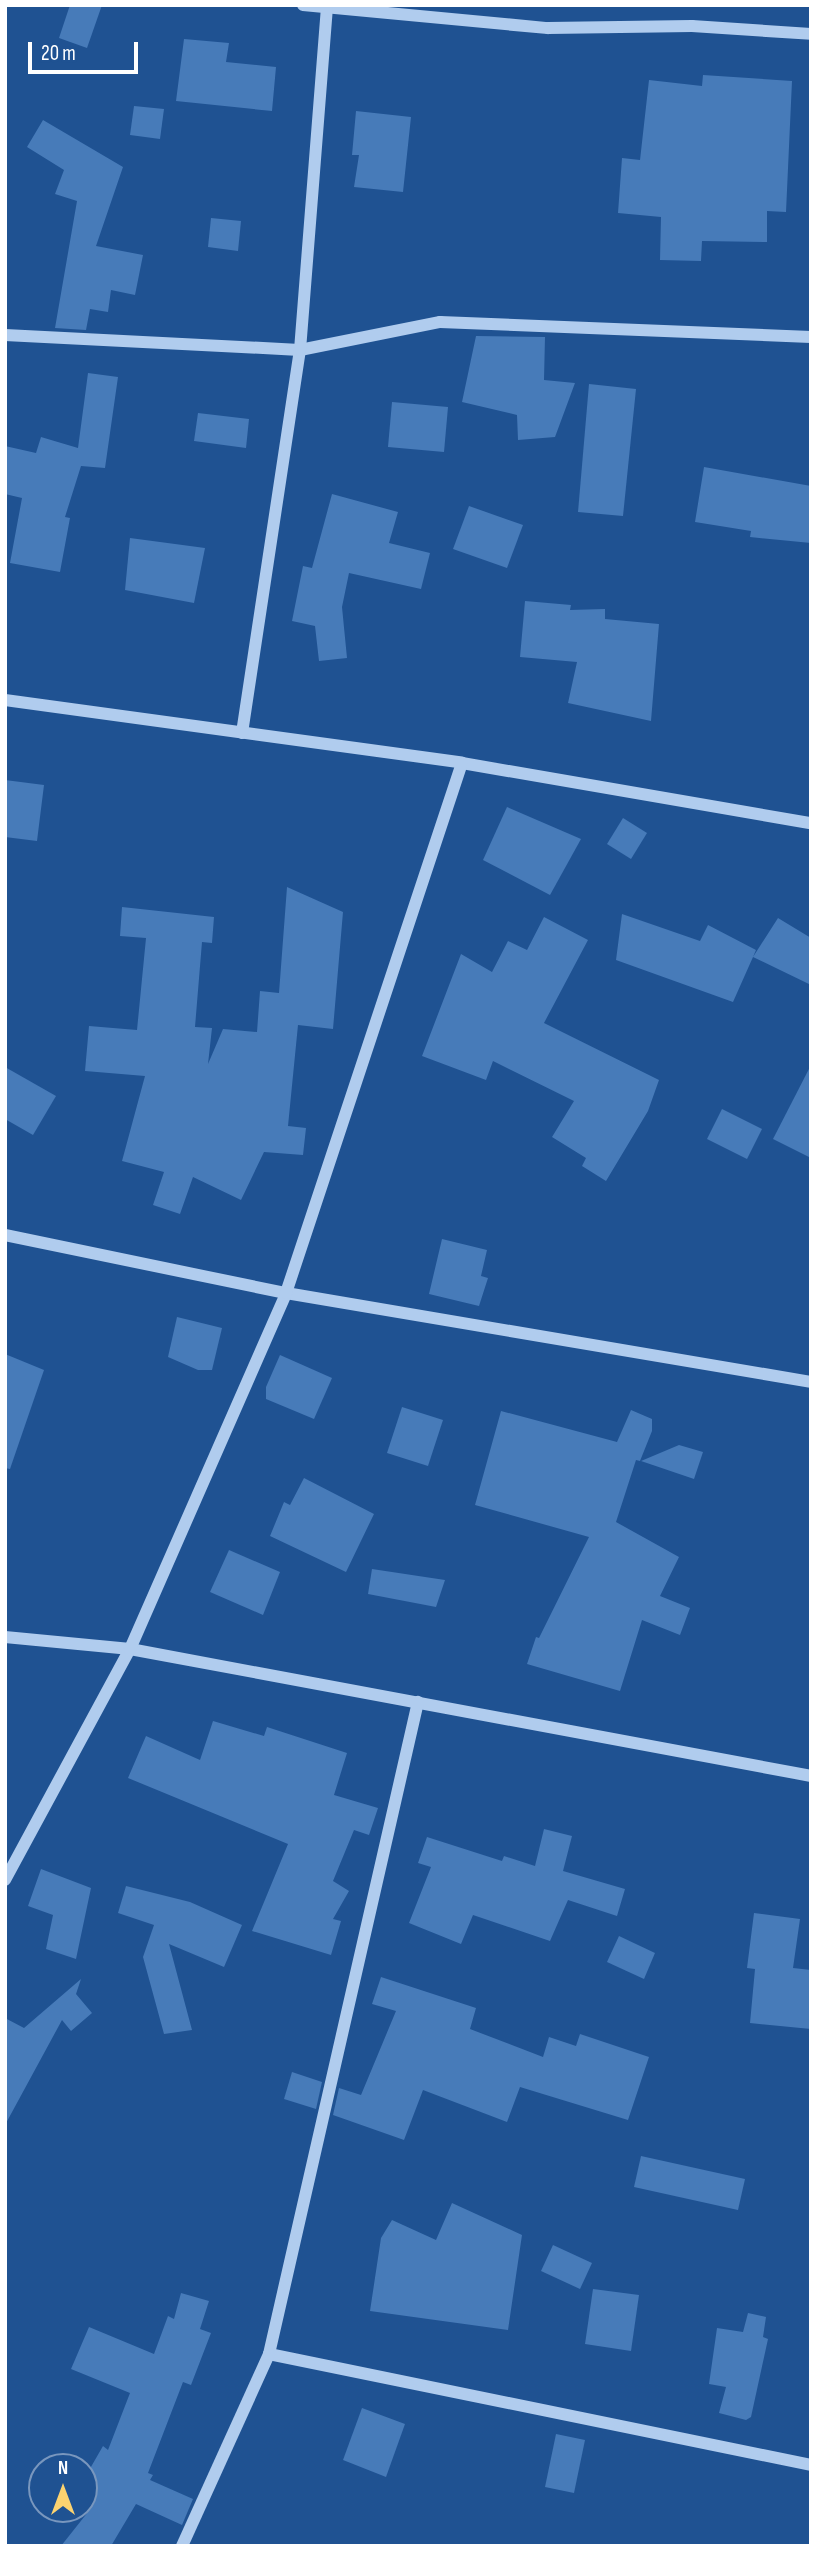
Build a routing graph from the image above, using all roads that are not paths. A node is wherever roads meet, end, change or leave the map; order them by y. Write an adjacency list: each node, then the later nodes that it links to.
1 (303, 5): 2 (street)
2 (327, 7): 3 (street); 6 (street)
3 (811, 34)
4 (5, 335): 6 (street)
5 (811, 337): 6 (street)
6 (299, 350): 8 (street)
7 (5, 700): 8 (street)
8 (242, 733): 9 (street)
9 (462, 763): 10 (street); 12 (street)
10 (811, 824)
11 (5, 1235): 12 (street)
12 (286, 1293): 13 (street); 15 (street)
13 (811, 1382)
14 (5, 1637): 15 (street)
15 (130, 1649): 16 (street); 18 (street)
16 (418, 1702): 17 (street); 19 (street)
17 (811, 1776)
18 (5, 1880)
19 (269, 2354): 20 (street); 21 (street)
20 (811, 2465)
21 (182, 2546)

